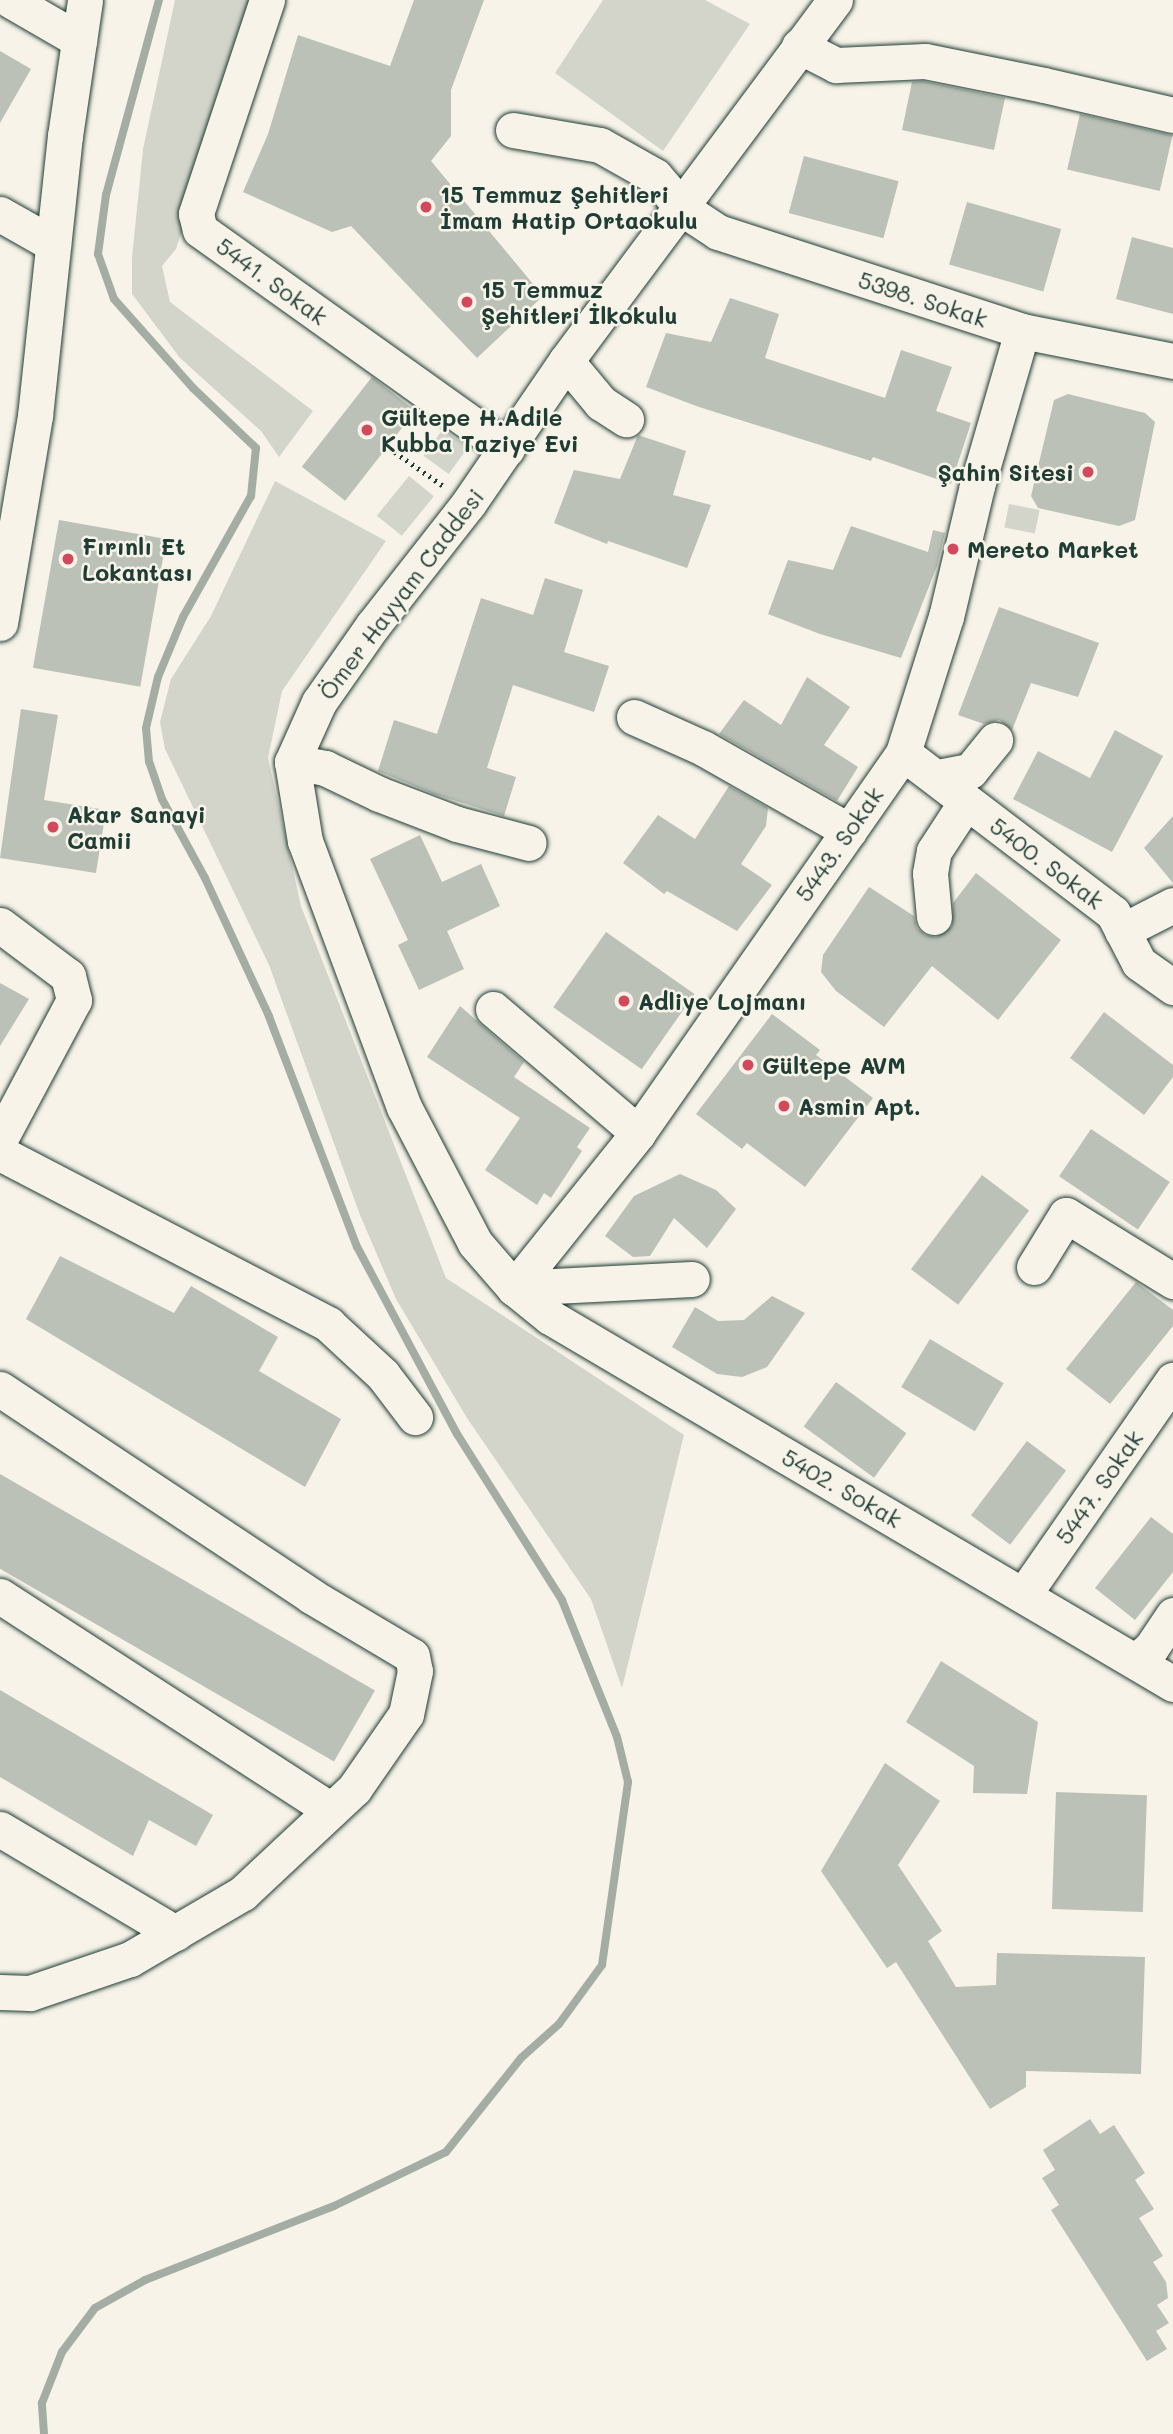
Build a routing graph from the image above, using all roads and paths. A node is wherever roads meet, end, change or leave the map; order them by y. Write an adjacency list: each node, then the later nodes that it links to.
1 (10, 0): 5 (street)
2 (85, 0): 5 (street)
3 (267, 0): 17 (street, 5441. Sokak)
4 (835, 0): 6 (street, Ömer Hayyam Caddesi)
5 (79, 40): 11 (street)
6 (799, 46): 7 (street); 9 (street, Ömer Hayyam Caddesi)
7 (1173, 115)
8 (513, 130): 9 (street, 5398. Sokak)
9 (683, 209): 12 (street, 5398. Sokak); 13 (street, Ömer Hayyam Caddesi)
10 (0, 214): 11 (street)
11 (53, 244): 18 (street)
12 (1022, 331): 14 (street, 5398. Sokak); 23 (street, 5443. Sokak)
13 (566, 361): 15 (street); 17 (street, Ömer Hayyam Caddesi)
14 (1173, 361)
15 (626, 419)
16 (389, 448): 19 (path)
17 (507, 449): 19 (street, Ömer Hayyam Caddesi)
18 (13, 463): 20 (street)
19 (468, 504): 24 (street, Ömer Hayyam Caddesi)
20 (0, 623)
21 (634, 717): 27 (street)
22 (995, 740): 25 (street)
23 (903, 753): 25 (street, 5400. Sokak); 27 (street, 5443. Sokak)
24 (292, 762): 28 (street); 41 (street)
25 (937, 777): 26 (street, 5400. Sokak)
26 (966, 802): 30 (street); 32 (street, 5400. Sokak)
27 (849, 831): 35 (street, 5443. Sokak)
28 (529, 843)
29 (1173, 905): 32 (street)
30 (934, 917)
31 (0, 925): 36 (street)
32 (1122, 931): 33 (street, 5400. Sokak)
33 (1173, 987)
34 (493, 1009): 35 (street)
35 (638, 1133): 41 (street, 5443. Sokak)
36 (0, 1139)
37 (0, 1153): 44 (street)
38 (1034, 1267): 40 (street)
39 (692, 1279): 41 (street)
40 (1173, 1281)
41 (514, 1288): 45 (street, 5402. Sokak)
42 (1173, 1380): 45 (street, 5447. Sokak)
43 (0, 1389): 50 (street)
44 (415, 1417)
45 (1024, 1594): 48 (street, 5402. Sokak)
46 (0, 1596): 50 (street)
47 (1173, 1615): 48 (street)
48 (1136, 1661): 49 (street, 5402. Sokak)
49 (1173, 1684)
50 (331, 1810): 52 (street)
51 (0, 1829): 52 (street)
52 (175, 1933): 53 (street)
53 (0, 1992)

